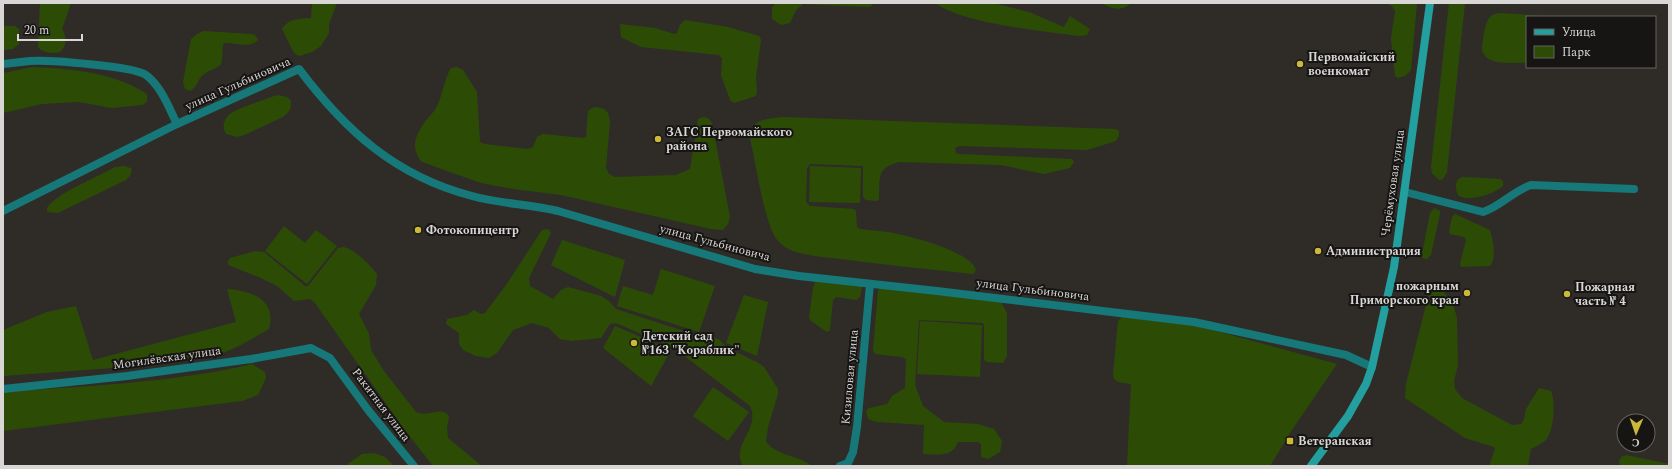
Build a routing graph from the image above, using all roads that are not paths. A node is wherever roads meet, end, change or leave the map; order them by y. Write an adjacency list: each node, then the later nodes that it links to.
1 (1430, 3): 5 (main road, Черёмуховая улица)
2 (3, 64): 3 (street, улица Гульбиновича)
3 (177, 124): 6 (street, улица Гульбиновича); 7 (street, улица Гульбиновича)
4 (1634, 189): 5 (street)
5 (1405, 192): 9 (main road, Черёмуховая улица)
6 (3, 211)
7 (870, 284): 9 (street, улица Гульбиновича); 12 (street, Кизиловая улица)
8 (330, 358): 10 (street, Могилёвская улица); 11 (street, Ракитная улица)
9 (1372, 367): 13 (main road, Черёмуховая улица)
10 (3, 389)
11 (414, 466)
12 (840, 466)
13 (1311, 466)

